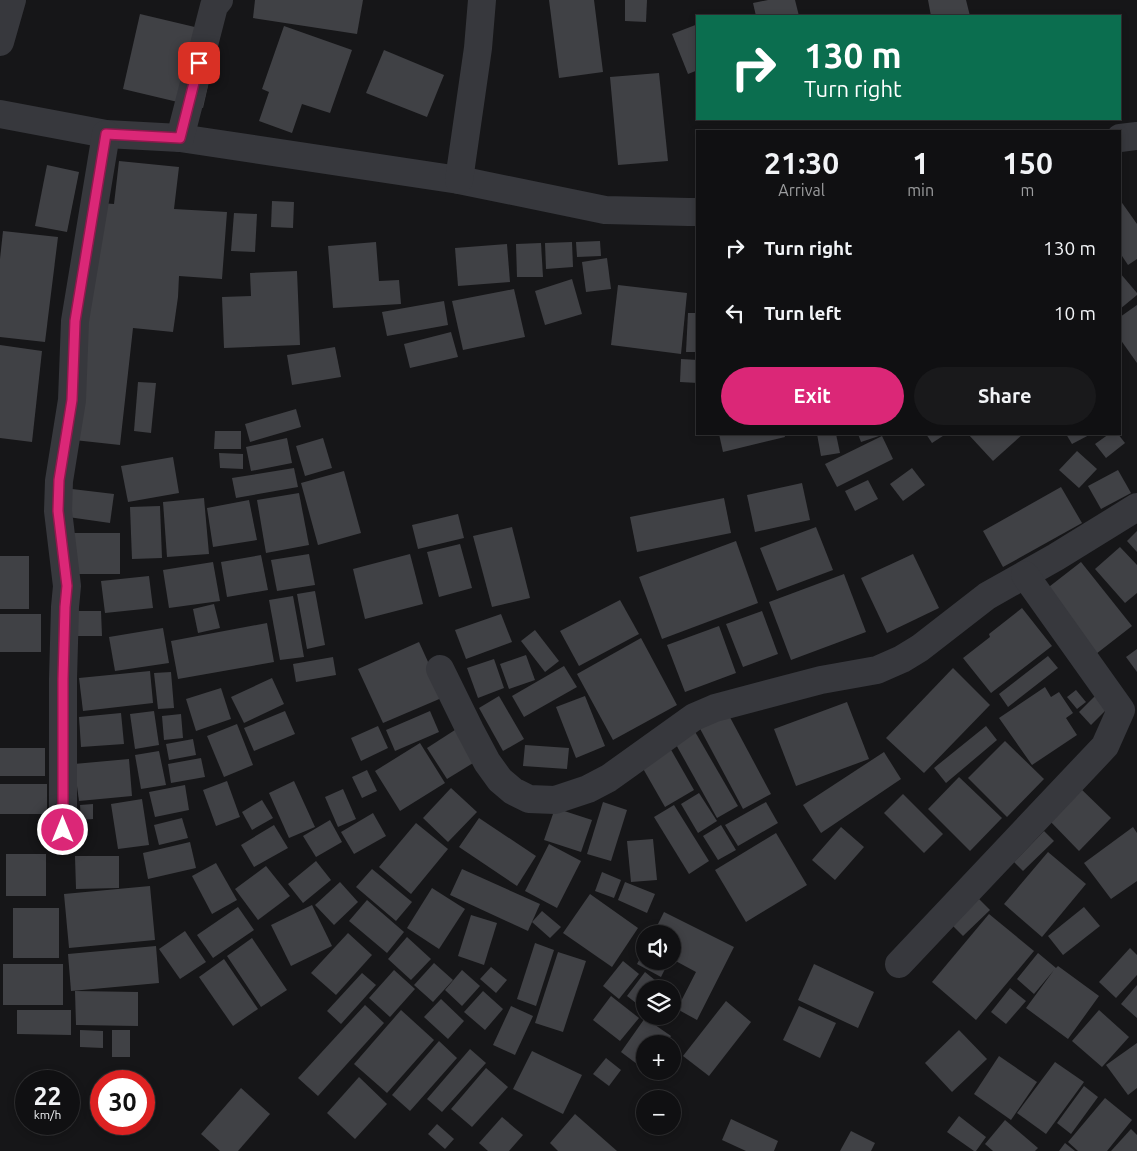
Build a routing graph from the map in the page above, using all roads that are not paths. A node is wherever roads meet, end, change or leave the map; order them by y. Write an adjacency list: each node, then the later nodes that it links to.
1 (12, 0): 4 (street)
2 (219, 0): 8 (street)
3 (482, 0): 10 (street)
4 (0, 42)
5 (0, 114): 6 (street)
6 (106, 134): 8 (street); 15 (street)
7 (1137, 136): 9 (street)
8 (180, 138): 10 (street)
9 (1121, 138)
10 (459, 180): 11 (street)
11 (696, 212)
12 (1137, 506): 13 (street)
13 (1025, 575): 14 (street); 16 (street)
14 (440, 669)
15 (63, 830)
16 (899, 964)

